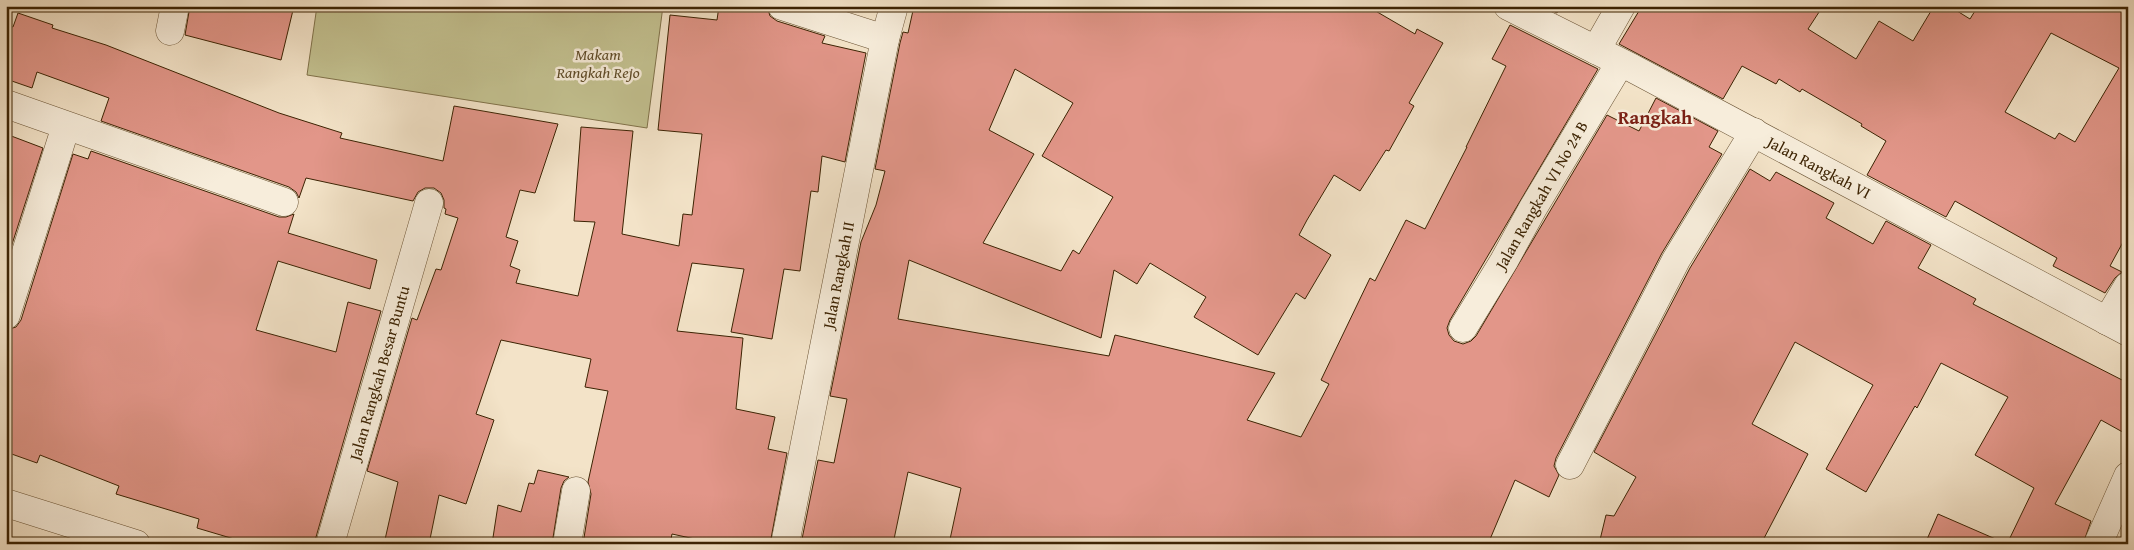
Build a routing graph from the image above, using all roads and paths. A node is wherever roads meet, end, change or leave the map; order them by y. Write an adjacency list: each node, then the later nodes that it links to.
1 (782, 6): 5 (street)
2 (894, 6): 5 (street, Jalan Rangkah II)
3 (1508, 6): 6 (street, Jalan Rangkah VI)
4 (1621, 6): 6 (street)
5 (885, 39): 24 (street, Jalan Rangkah II)
6 (1596, 50): 7 (street, Jalan Rangkah VI)
7 (1620, 63): 10 (street, Jalan Rangkah VI); 16 (street, Jalan Rangkah VI No 24 B)
8 (6, 104): 9 (street)
9 (66, 126): 11 (street); 14 (street)
10 (1754, 132): 15 (street, Jalan Rangkah VI); 17 (street)
11 (284, 202)
12 (429, 203): 22 (street, Jalan Rangkah Besar Buntu)
13 (2128, 286): 15 (street)
14 (6, 315)
15 (2117, 326)
16 (1463, 328)
17 (1570, 465)
18 (2128, 476): 25 (street)
19 (576, 491): 23 (street)
20 (6, 503): 21 (street)
21 (136, 544)
22 (330, 544)
23 (567, 544)
24 (785, 544)
25 (2098, 544)

